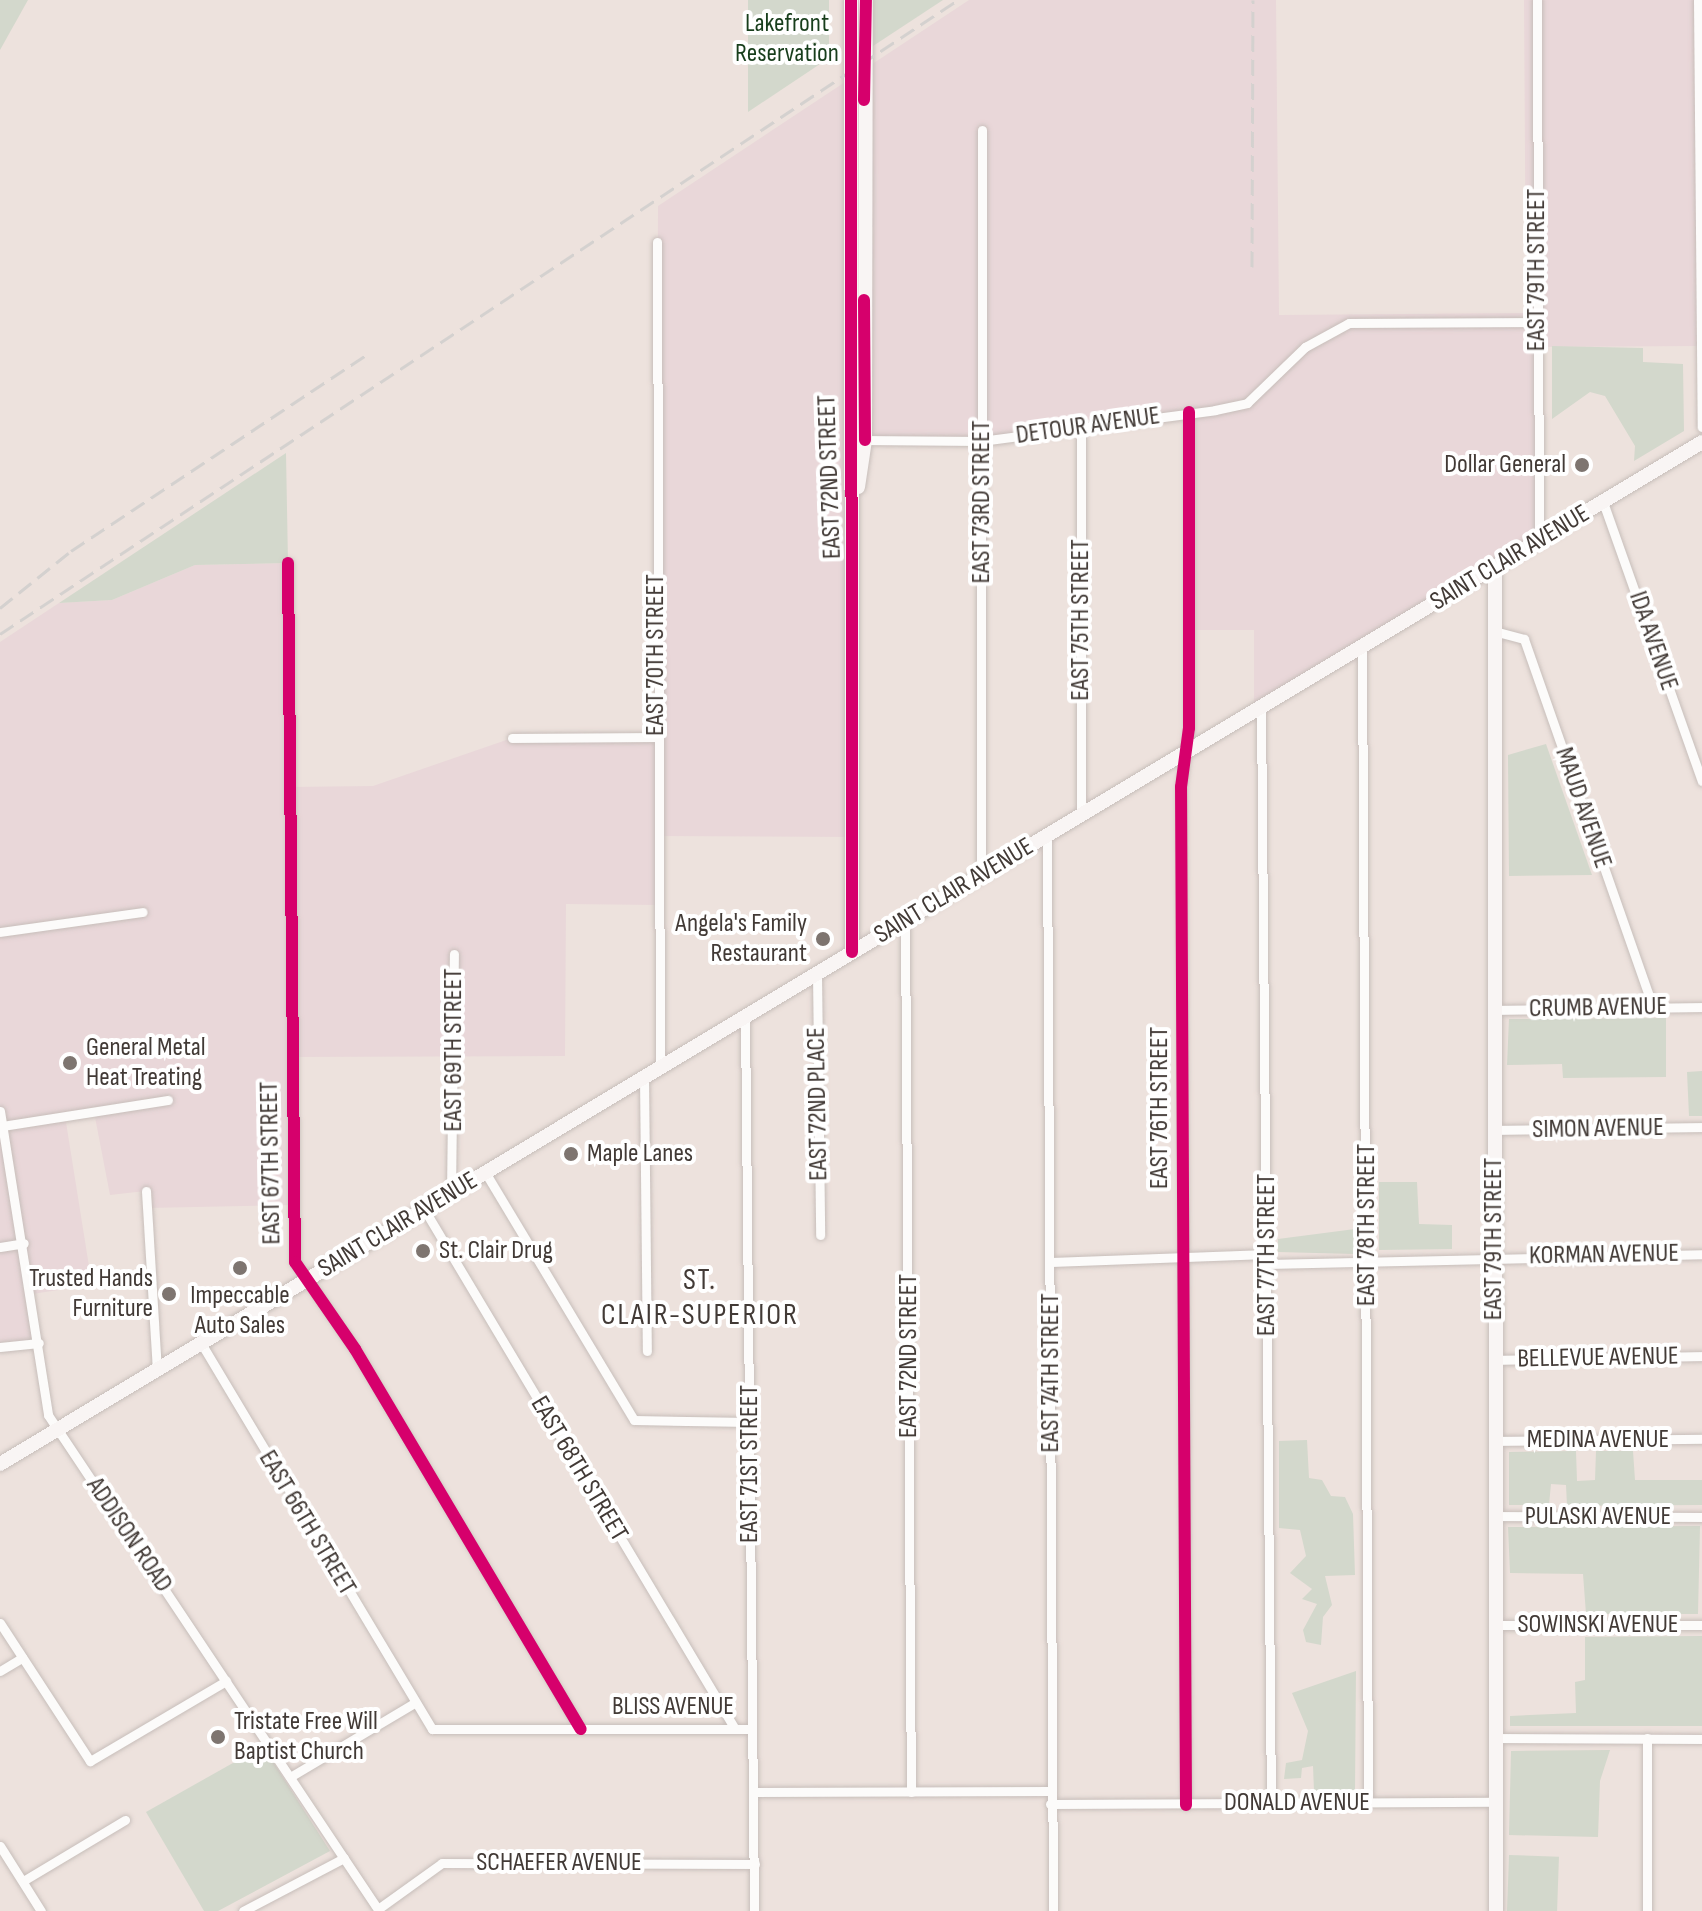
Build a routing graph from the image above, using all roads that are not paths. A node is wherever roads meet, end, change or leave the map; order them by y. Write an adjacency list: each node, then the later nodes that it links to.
1 (851, 0): 11 (main road, EAST 72ND STREET)
2 (866, 0): 12 (main road, EAST 72ND STREET)
3 (1537, 0): 7 (street, EAST 79TH STREET)
4 (1698, 0): 10 (street)
5 (982, 130): 13 (street, EAST 73RD STREET)
6 (657, 242): 23 (street, EAST 70TH STREET)
7 (1538, 322): 8 (street, DETOUR AVENUE); 17 (street, EAST 79TH STREET)
8 (1189, 412): 9 (street, DETOUR AVENUE); 25 (street, EAST 76TH STREET)
9 (1081, 426): 13 (street, DETOUR AVENUE); 27 (street, EAST 75TH STREET)
10 (1702, 427)
11 (849, 439): 12 (street, DETOUR AVENUE); 16 (main road, EAST 72ND STREET)
12 (865, 440): 13 (street, DETOUR AVENUE); 16 (main road, EAST 72ND STREET)
13 (981, 441): 29 (street, EAST 73RD STREET)
14 (1702, 442): 15 (main road, SAINT CLAIR AVENUE)
15 (1603, 502): 17 (main road, SAINT CLAIR AVENUE); 26 (street, IDA AVENUE)
16 (856, 505): 33 (main road, EAST 72ND STREET)
17 (1539, 541): 19 (main road, SAINT CLAIR AVENUE)
18 (288, 563): 60 (street, EAST 67TH STREET)
19 (1495, 567): 20 (main road, EAST 79TH STREET); 21 (main road, SAINT CLAIR AVENUE)
20 (1494, 631): 36 (street, MAUD AVENUE); 38 (main road, EAST 79TH STREET)
21 (1362, 647): 22 (main road, SAINT CLAIR AVENUE); 59 (street, EAST 78TH STREET)
22 (1261, 707): 25 (main road, SAINT CLAIR AVENUE); 57 (street, EAST 77TH STREET)
23 (656, 737): 24 (street); 40 (street, EAST 70TH STREET)
24 (512, 738)
25 (1186, 752): 27 (main road, SAINT CLAIR AVENUE); 55 (street, EAST 76TH STREET)
26 (1702, 781)
27 (1081, 815): 28 (main road, SAINT CLAIR AVENUE)
28 (1047, 835): 29 (main road, SAINT CLAIR AVENUE); 58 (street, EAST 74TH STREET)
29 (981, 875): 31 (main road, SAINT CLAIR AVENUE)
30 (143, 912): 32 (street)
31 (905, 921): 33 (main road, SAINT CLAIR AVENUE); 91 (street, EAST 72ND STREET)
32 (0, 932)
33 (852, 952): 35 (main road, SAINT CLAIR AVENUE)
34 (454, 954): 49 (street, EAST 69TH STREET)
35 (817, 973): 39 (main road, SAINT CLAIR AVENUE); 51 (street, EAST 72ND PLACE)
36 (1653, 1007): 37 (street, CRUMB AVENUE); 38 (street, CRUMB AVENUE)
37 (1702, 1007)
38 (1494, 1010): 46 (main road, EAST 79TH STREET)
39 (745, 1017): 40 (main road, SAINT CLAIR AVENUE); 68 (street, EAST 71ST STREET)
40 (660, 1068): 41 (main road, SAINT CLAIR AVENUE)
41 (644, 1077): 47 (main road, SAINT CLAIR AVENUE); 64 (street)
42 (168, 1100): 44 (street)
43 (0, 1111): 44 (street, ADDISON ROAD)
44 (2, 1126): 52 (street, ADDISON ROAD)
45 (1702, 1127): 46 (street, SIMON AVENUE)
46 (1494, 1130): 56 (main road, EAST 79TH STREET)
47 (485, 1172): 49 (main road, SAINT CLAIR AVENUE); 68 (street)
48 (146, 1191): 67 (street)
49 (451, 1193): 50 (main road, SAINT CLAIR AVENUE)
50 (424, 1209): 60 (main road, SAINT CLAIR AVENUE); 83 (street, EAST 68TH STREET)
51 (820, 1235)
52 (24, 1243): 53 (street); 61 (street, ADDISON ROAD)
53 (0, 1247)
54 (1702, 1254): 56 (street, KORMAN AVENUE)
55 (1183, 1256): 57 (street, KORMAN AVENUE); 58 (street, KORMAN AVENUE); 96 (street, EAST 76TH STREET)
56 (1494, 1257): 59 (street, KORMAN AVENUE); 66 (main road, EAST 79TH STREET)
57 (1267, 1259): 59 (street, KORMAN AVENUE); 93 (street, EAST 77TH STREET)
58 (1051, 1262): 89 (street, EAST 74TH STREET)
59 (1368, 1264): 94 (street, EAST 78TH STREET)
60 (305, 1280): 62 (main road, SAINT CLAIR AVENUE); 82 (street, EAST 67TH STREET)
61 (39, 1343): 63 (street); 69 (street, ADDISON ROAD)
62 (201, 1343): 67 (main road, SAINT CLAIR AVENUE); 81 (street, EAST 66TH STREET)
63 (0, 1347)
64 (647, 1351)
65 (1702, 1356): 66 (street, BELLEVUE AVENUE)
66 (1494, 1360): 71 (main road, EAST 79TH STREET)
67 (157, 1370): 69 (main road, SAINT CLAIR AVENUE)
68 (750, 1422): 84 (street, EAST 71ST STREET)
69 (55, 1430): 72 (main road, SAINT CLAIR AVENUE); 80 (street, ADDISON ROAD)
70 (1702, 1439): 71 (street, MEDINA AVENUE)
71 (1494, 1441): 73 (main road, EAST 79TH STREET)
72 (0, 1464)
73 (1494, 1516): 74 (street, PULASKI AVENUE); 76 (main road, EAST 79TH STREET)
74 (1702, 1517)
75 (0, 1623): 78 (street)
76 (1494, 1625): 77 (street, SOWINSKI AVENUE); 85 (main road, EAST 79TH STREET)
77 (1702, 1625)
78 (22, 1658): 79 (street); 80 (street)
79 (0, 1671)
80 (226, 1681): 88 (street, ADDISON ROAD)
81 (414, 1703): 82 (street, BLISS AVENUE); 88 (street)
82 (581, 1729): 83 (street, BLISS AVENUE)
83 (735, 1729): 84 (street, BLISS AVENUE)
84 (752, 1729): 90 (street, EAST 71ST STREET)
85 (1496, 1738): 86 (street); 92 (main road, EAST 79TH STREET)
86 (1647, 1738): 87 (street); 108 (street)
87 (1702, 1739)
88 (290, 1777): 99 (street, ADDISON ROAD)
89 (1051, 1791): 91 (street); 95 (street, EAST 74TH STREET)
90 (753, 1792): 91 (street); 100 (street, EAST 71ST STREET)
91 (911, 1792)
92 (1496, 1802): 94 (street, DONALD AVENUE); 107 (main road, EAST 79TH STREET)
93 (1271, 1803): 94 (street, DONALD AVENUE); 96 (street, DONALD AVENUE)
94 (1368, 1803)
95 (1050, 1804): 96 (street, DONALD AVENUE); 106 (street, EAST 74TH STREET)
96 (1186, 1805)
97 (125, 1820): 101 (street)
98 (0, 1846): 101 (street)
99 (344, 1858): 102 (street, ADDISON ROAD); 104 (street)
100 (755, 1864): 102 (street, SCHAEFER AVENUE); 105 (street, EAST 71ST STREET)
101 (23, 1881): 103 (street)
102 (379, 1910)
103 (41, 1911)
104 (243, 1911)
105 (754, 1911)
106 (1053, 1911)
107 (1496, 1911)
108 (1647, 1911)

